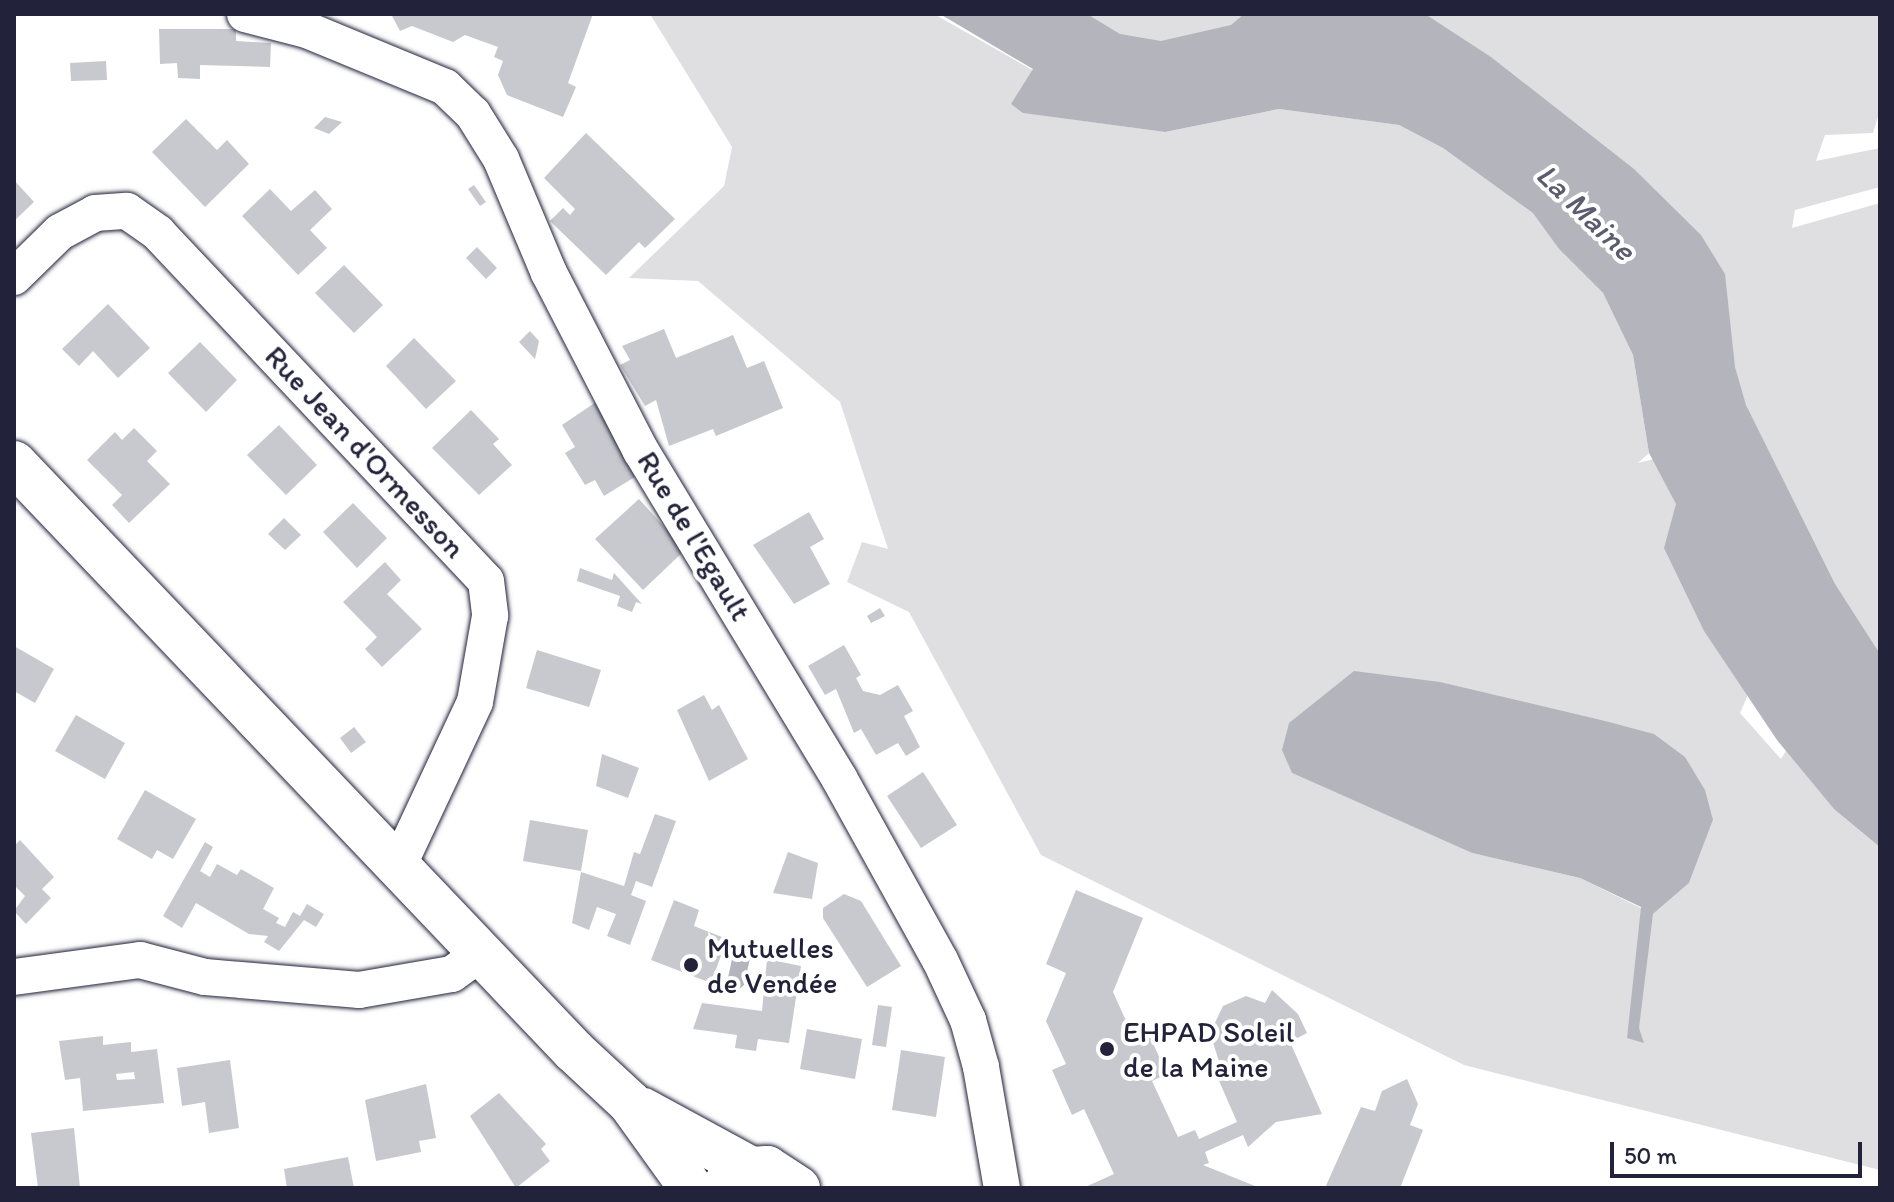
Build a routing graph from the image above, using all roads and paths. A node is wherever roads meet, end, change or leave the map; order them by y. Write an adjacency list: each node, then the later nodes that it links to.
1 (245, 14): 10 (street, Rue de l'Egault)
2 (14, 277): 4 (street, Rue Jean d'Ormesson)
3 (14, 463): 4 (main road)
4 (400, 862): 5 (main road)
5 (482, 952): 6 (street); 7 (main road)
6 (14, 977)
7 (630, 1103): 8 (main road); 8 (main road)
8 (713, 1183): 9 (main road)
9 (802, 1186)
10 (1002, 1188)

